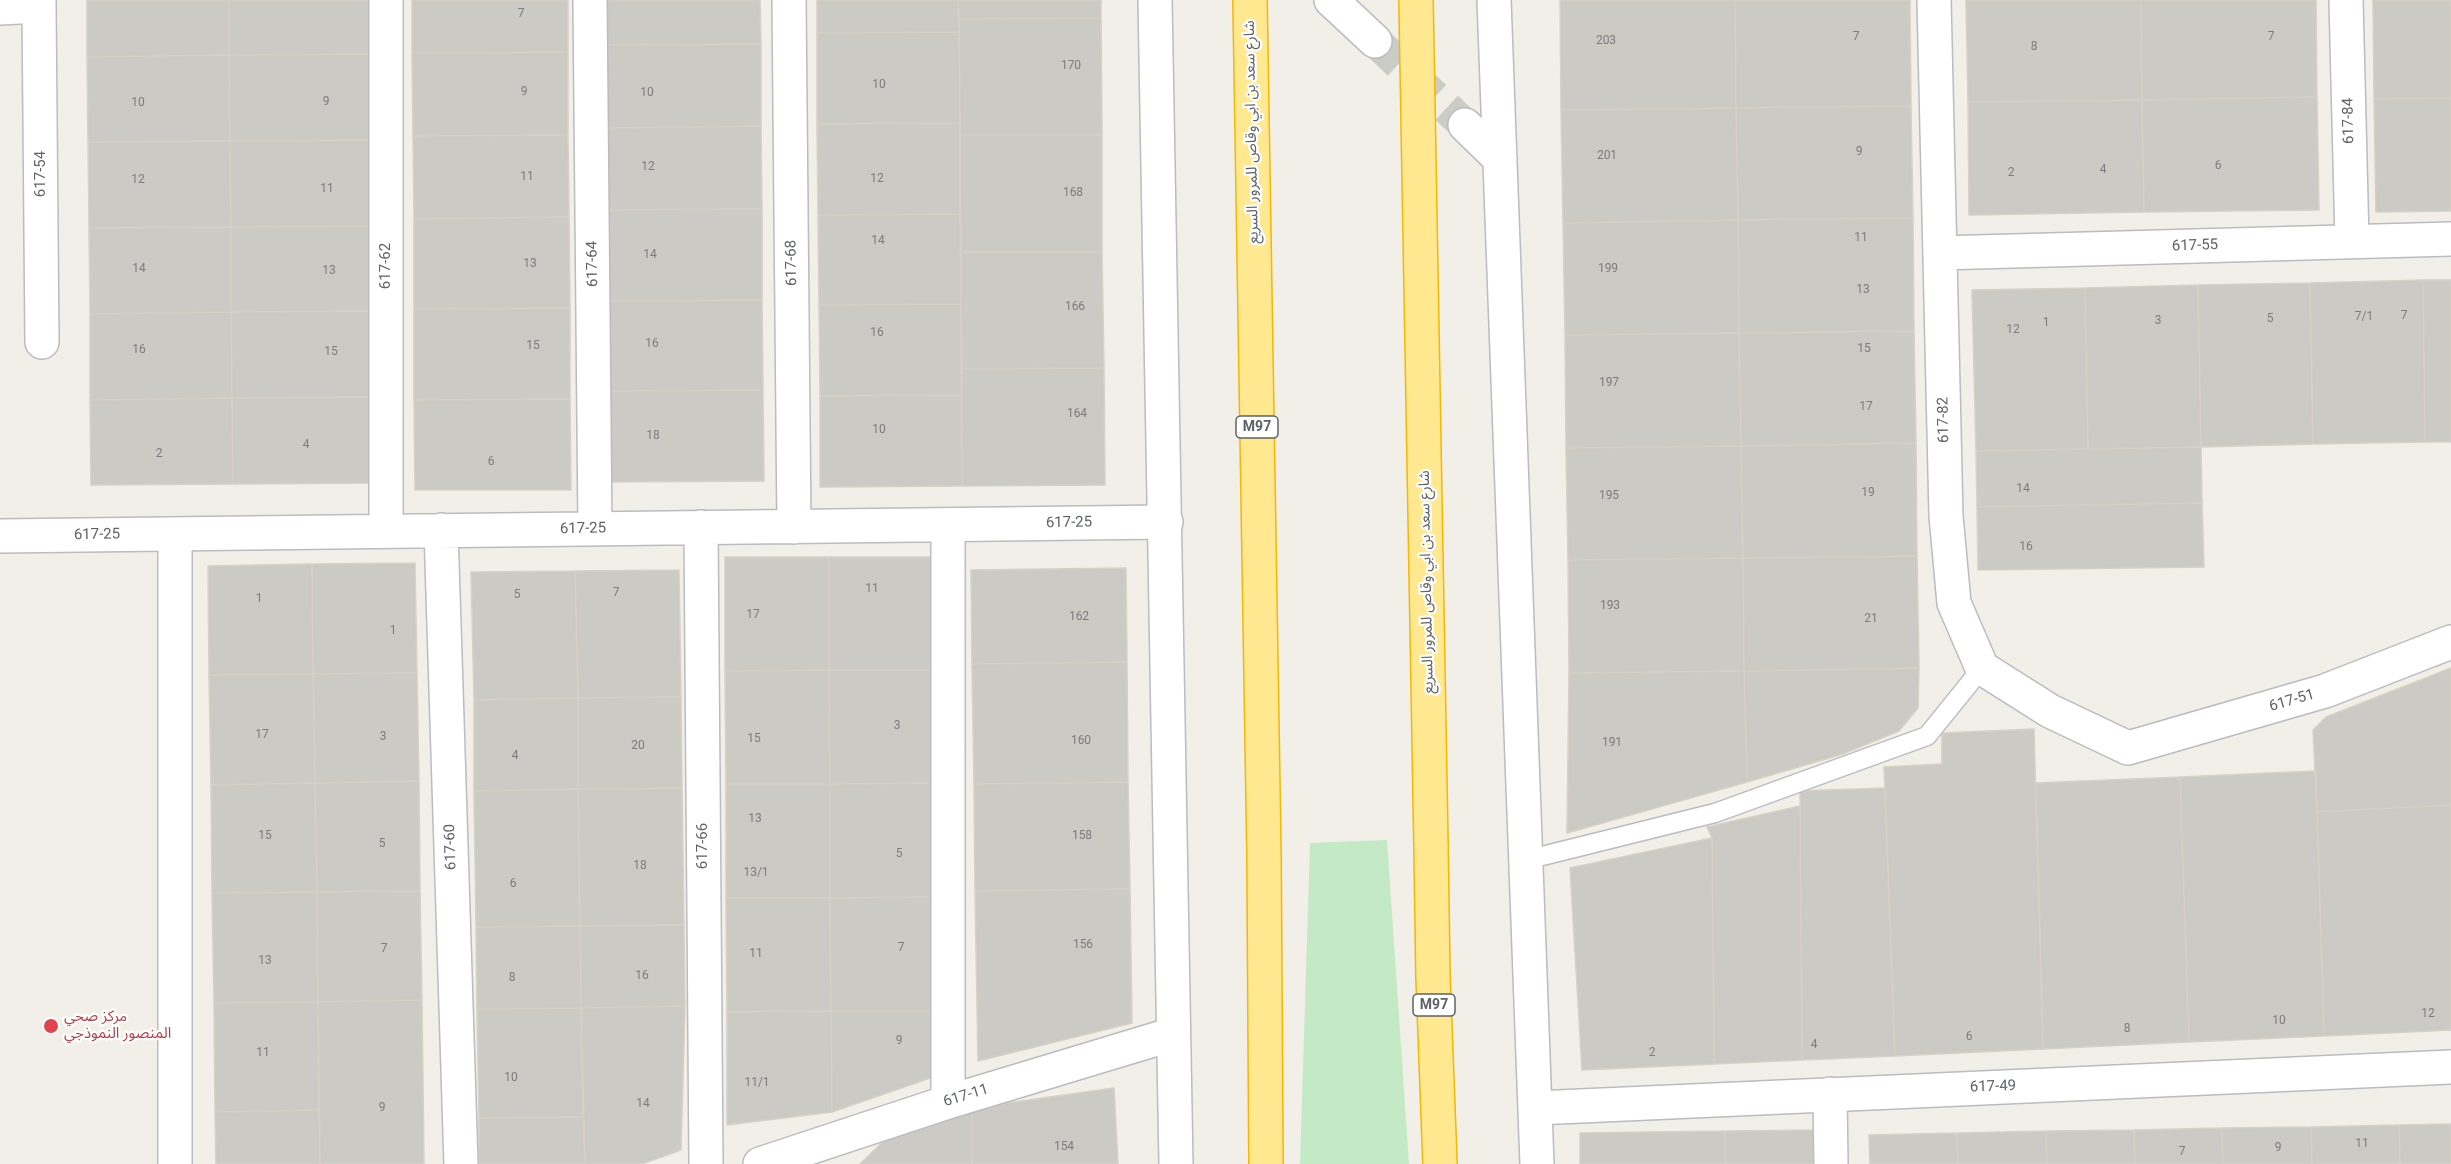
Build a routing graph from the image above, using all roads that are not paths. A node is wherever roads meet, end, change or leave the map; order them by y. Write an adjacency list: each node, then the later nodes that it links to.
1 (387, 0): 26 (street, 617-62)
2 (590, 0): 24 (street, 617-64)
3 (789, 0): 23 (street, 617-68)
4 (1155, 0): 20 (street)
5 (1250, 0): 43 (highway, شارع سعد بن ابي وقاص للمرور السريع / M97)
6 (1331, 0): 13 (street)
7 (1416, 0): 44 (highway, شارع سعد بن ابي وقاص للمرور السريع / M97, bridge)
8 (1494, 0): 15 (street)
9 (1934, 0): 18 (street, 617-82)
10 (2346, 0): 17 (street, 617-84)
11 (39, 3): 12 (street, 617-54); 19 (street, 617-54)
12 (0, 8)
13 (1375, 41)
14 (1465, 125): 15 (street)
15 (1500, 159): 31 (street)
16 (2451, 239): 17 (street, 617-55)
17 (2352, 241): 18 (street, 617-55)
18 (1940, 253): 30 (street, 617-82)
19 (42, 342)
20 (1166, 522): 21 (street, 617-25); 32 (street)
21 (948, 525): 23 (street, 617-25); 35 (street)
22 (701, 527): 23 (street, 617-25); 24 (street, 617-25); 40 (street, 617-66)
23 (794, 527)
24 (595, 529): 25 (street, 617-25)
25 (441, 530): 26 (street, 617-25); 39 (street, 617-60)
26 (386, 531): 27 (street, 617-25)
27 (176, 534): 28 (street, 617-25); 38 (street)
28 (0, 536)
29 (2451, 642): 30 (street, 617-51)
30 (1982, 668): 31 (lane)
31 (1526, 860): 36 (street)
32 (1173, 1034): 35 (street, 617-11); 42 (street)
33 (2451, 1067): 34 (street, 617-49)
34 (1830, 1094): 36 (street, 617-49); 46 (street)
35 (948, 1102): 37 (street, 617-11)
36 (1536, 1108): 45 (street)
37 (817, 1155): 41 (street, 617-11)
38 (175, 1164)
39 (461, 1164)
40 (706, 1164)
41 (760, 1164)
42 (1176, 1164)
43 (1266, 1164)
44 (1440, 1164)
45 (1537, 1164)
46 (1831, 1164)

